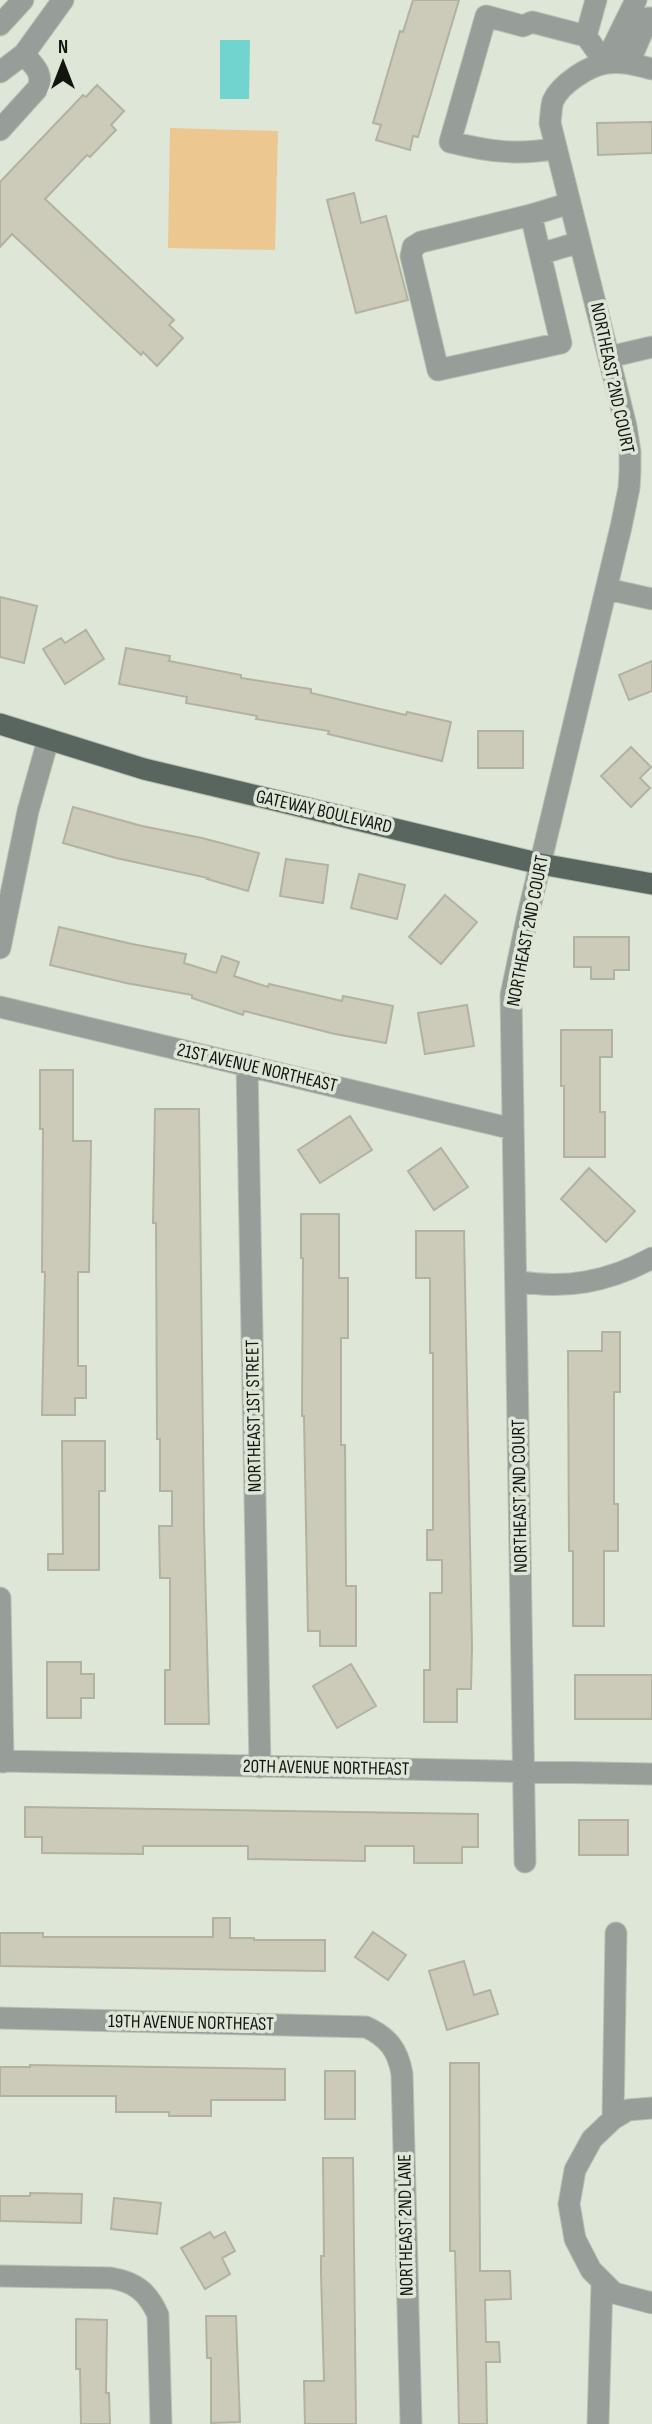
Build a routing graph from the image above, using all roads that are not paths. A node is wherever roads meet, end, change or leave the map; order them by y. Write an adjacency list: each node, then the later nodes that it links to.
1 (23, 0): 7 (street)
2 (63, 0): 3 (street); 9 (street)
3 (69, 0)
4 (596, 0): 8 (street)
5 (636, 0): 10 (street)
6 (652, 19): 11 (street)
7 (0, 25)
8 (586, 36): 10 (street); 15 (street)
9 (24, 54): 13 (street); 14 (street)
10 (605, 63): 11 (street); 15 (street, NORTHEAST 2ND COURT)
11 (629, 63): 12 (street)
12 (652, 69)
13 (0, 72)
14 (0, 130)
15 (556, 148): 16 (street, NORTHEAST 2ND COURT)
16 (570, 203): 17 (street); 18 (street, NORTHEAST 2ND COURT)
17 (531, 215): 19 (street); 19 (street)
18 (580, 242): 19 (street); 21 (street, NORTHEAST 2ND COURT)
19 (540, 254)
20 (652, 347): 21 (street)
21 (609, 357): 22 (street, NORTHEAST 2ND COURT)
22 (607, 589): 23 (street); 26 (street, NORTHEAST 2ND COURT)
23 (652, 599)
24 (0, 724): 25 (main road, GATEWAY BOULEVARD)
25 (48, 740): 26 (main road, GATEWAY BOULEVARD); 28 (street)
26 (541, 864): 27 (main road, GATEWAY BOULEVARD); 31 (street, NORTHEAST 2ND COURT)
27 (652, 884)
28 (0, 948)
29 (0, 1007): 30 (street, 21ST AVENUE NORTHEAST)
30 (247, 1065): 31 (street, 21ST AVENUE NORTHEAST); 36 (street, NORTHEAST 1ST STREET)
31 (513, 1129): 33 (street, NORTHEAST 2ND COURT)
32 (652, 1258): 33 (street)
33 (516, 1281): 37 (street, NORTHEAST 2ND COURT)
34 (0, 1598): 35 (street)
35 (2, 1762): 36 (street, 20TH AVENUE NORTHEAST)
36 (260, 1767): 37 (street, 20TH AVENUE NORTHEAST)
37 (524, 1771): 38 (street, 20TH AVENUE NORTHEAST); 39 (street, NORTHEAST 2ND COURT)
38 (652, 1774)
39 (525, 1862)
40 (616, 1933): 44 (street)
41 (0, 2018): 42 (street, 19TH AVENUE NORTHEAST)
42 (380, 2034): 49 (street, NORTHEAST 2ND LANE)
43 (652, 2108): 44 (street)
44 (613, 2119): 46 (street)
45 (0, 2276): 48 (street)
46 (602, 2283): 47 (street); 50 (street)
47 (652, 2303)
48 (161, 2424)
49 (411, 2424)
50 (598, 2424)

